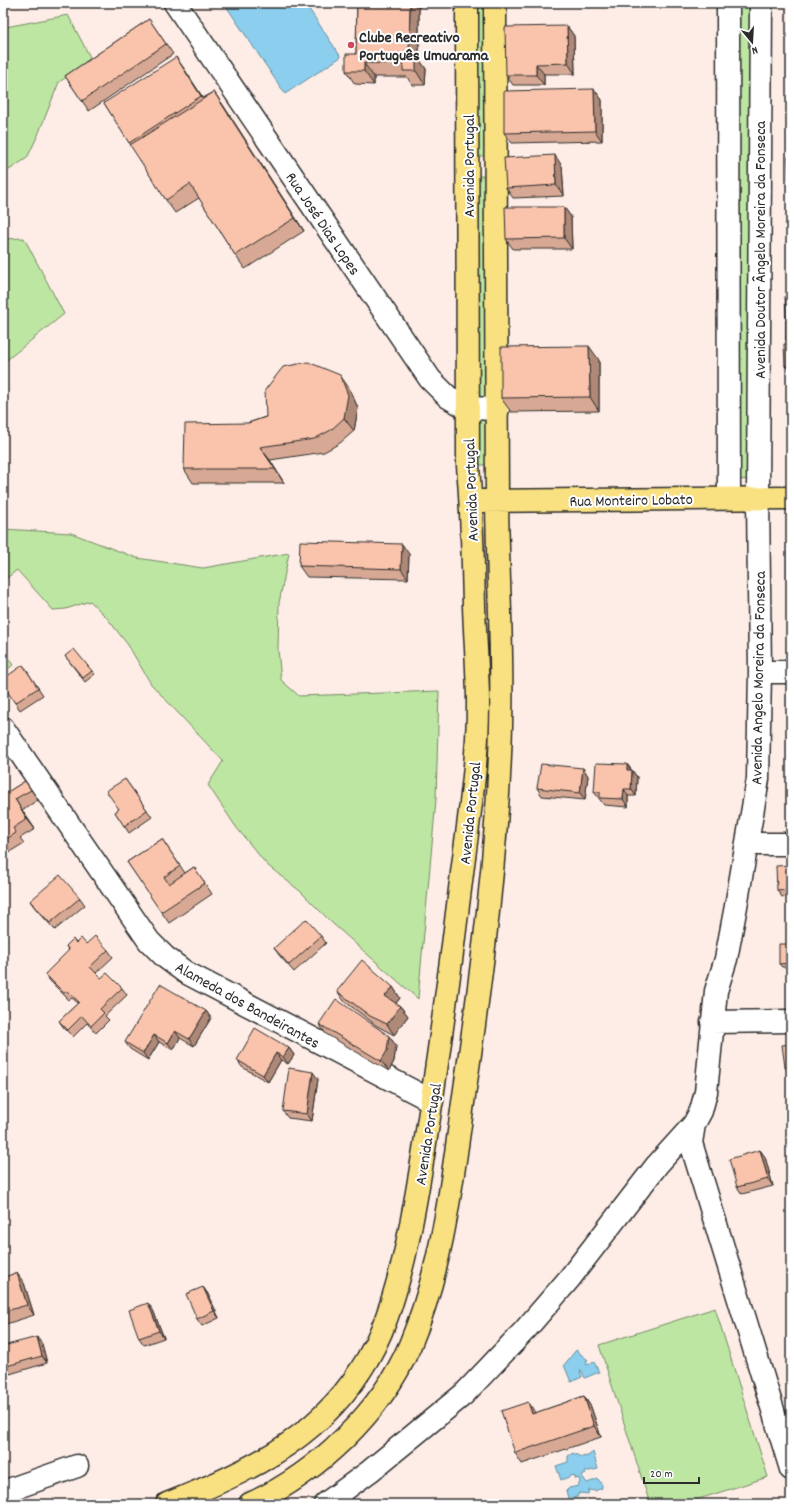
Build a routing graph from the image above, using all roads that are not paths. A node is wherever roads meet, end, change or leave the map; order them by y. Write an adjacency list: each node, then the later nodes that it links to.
1 (175, 3): 8 (street, Rua José Dias Lopes)
2 (467, 3): 6 (main road, Avenida Portugal)
3 (495, 3): 7 (main road, Avenida Portugal)
4 (728, 3): 10 (street, Avenida Doutor Ângelo Moreira da Fonseca)
5 (761, 3): 11 (street, Avenida Doutor Ângelo Moreira da Fonseca)
6 (468, 166): 7 (main road); 8 (main road, Avenida Portugal)
7 (496, 166): 9 (main road, Avenida Portugal)
8 (468, 408): 9 (street, Rua José Dias Lopes); 14 (main road, Avenida Portugal)
9 (498, 409): 13 (main road, Avenida Portugal)
10 (729, 497): 11 (main road, Rua Monteiro Lobato); 13 (main road, Rua Monteiro Lobato)
11 (758, 498): 12 (main road, Rua Monteiro Lobato); 15 (street, Avenida Angelo Moreira da Fonseca)
12 (791, 498)
13 (497, 500): 14 (main road, Rua Monteiro Lobato); 28 (main road, Avenida Portugal)
14 (471, 501): 22 (main road, Avenida Portugal)
15 (760, 672): 16 (street); 18 (street, Avenida Angelo Moreira da Fonseca)
16 (791, 672)
17 (3, 728): 22 (street, Alameda dos Bandeirantes)
18 (747, 844): 19 (street); 20 (street, Avenida Angelo Moreira da Fonseca)
19 (791, 844)
20 (712, 1022): 21 (street); 23 (street, Avenida Angelo Moreira da Fonseca)
21 (791, 1022)
22 (432, 1101): 27 (main road, Avenida Portugal)
23 (692, 1134): 25 (street); 29 (street, Avenida Angelo Moreira da Fonseca)
24 (77, 1466): 26 (street)
25 (791, 1469)
26 (3, 1492)
27 (167, 1504)
28 (250, 1504)
29 (325, 1504)

